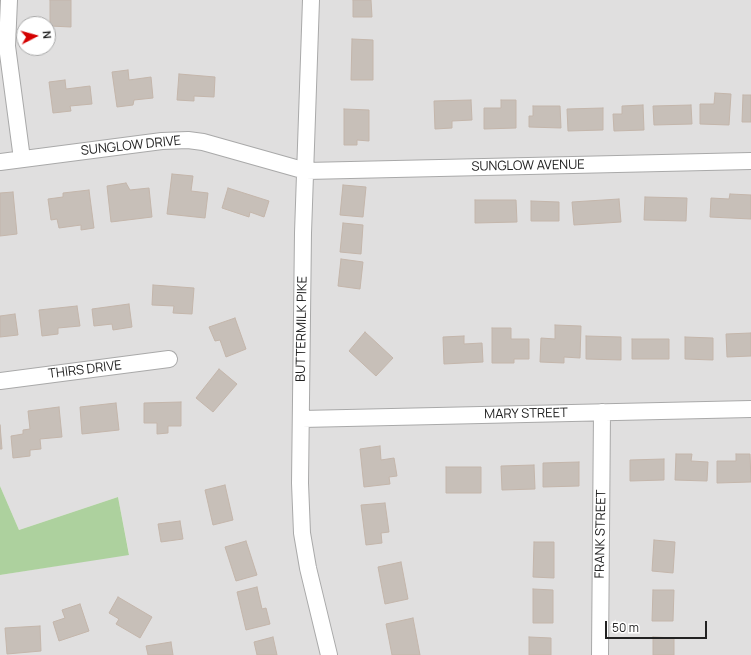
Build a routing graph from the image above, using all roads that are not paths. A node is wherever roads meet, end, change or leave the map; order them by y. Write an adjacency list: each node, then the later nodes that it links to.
1 (9, 0): 3 (street)
2 (311, 0): 6 (street, BUTTERMILK PIKE)
3 (22, 159): 5 (street, SUNGLOW DRIVE); 6 (street, SUNGLOW DRIVE)
4 (751, 161): 6 (street, SUNGLOW AVENUE)
5 (0, 162)
6 (306, 171): 11 (street, BUTTERMILK PIKE)
7 (169, 360): 8 (street, THIRS DRIVE)
8 (0, 381)
9 (751, 409): 10 (street, MARY STREET)
10 (602, 412): 11 (street, MARY STREET); 13 (street, FRANK STREET)
11 (302, 419): 12 (street, BUTTERMILK PIKE)
12 (329, 655)
13 (600, 655)

